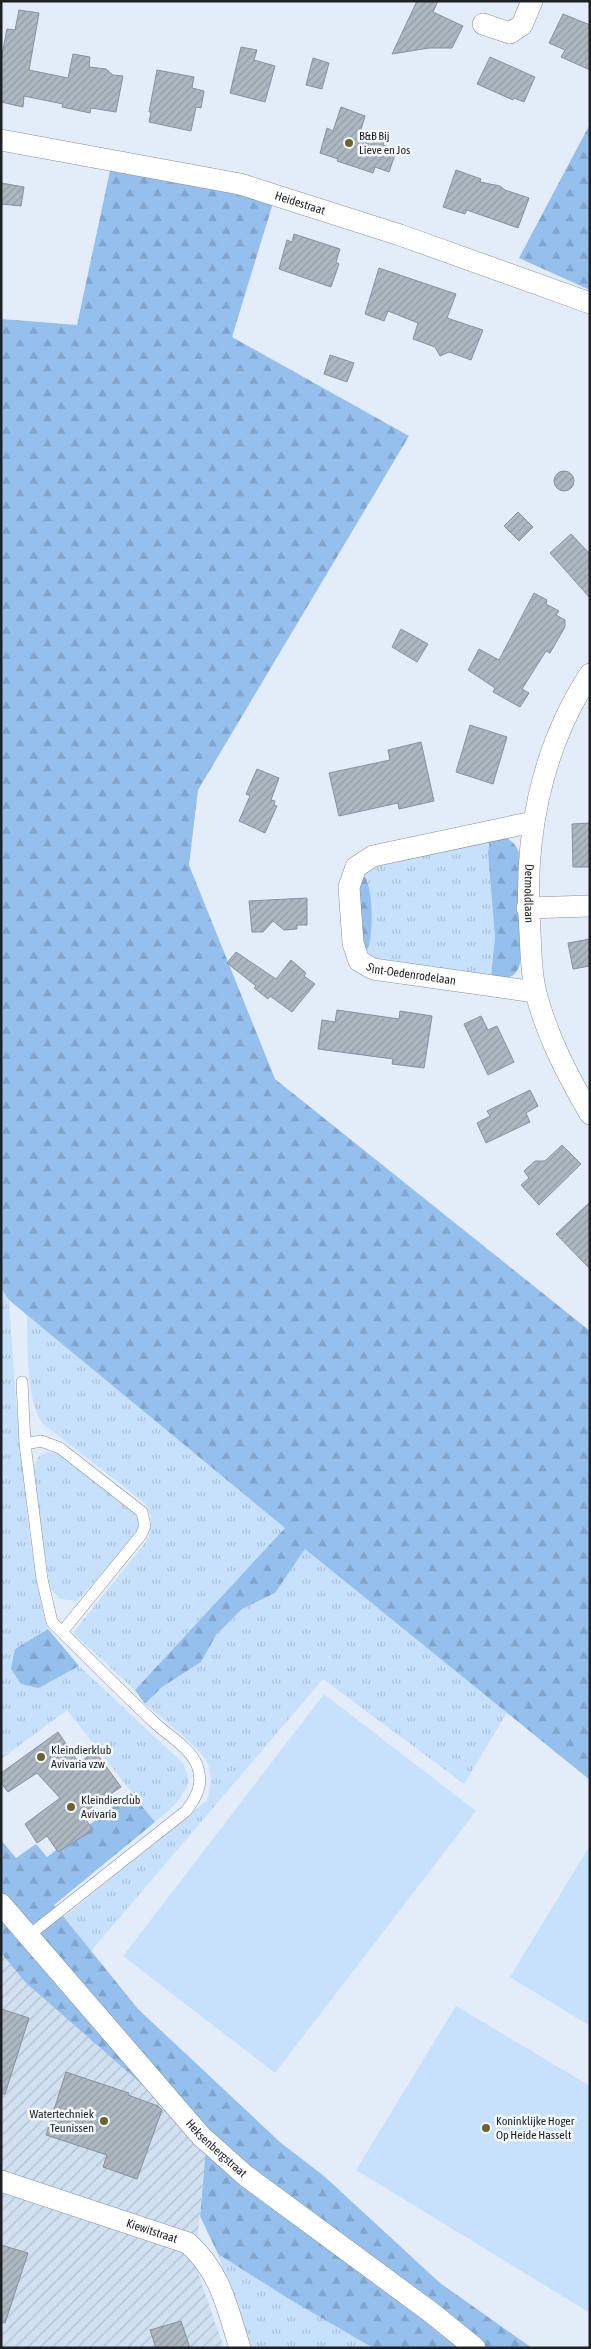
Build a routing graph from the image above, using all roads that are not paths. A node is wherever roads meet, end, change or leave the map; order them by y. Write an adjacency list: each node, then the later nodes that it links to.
1 (532, 1): 2 (street)
2 (483, 24)
3 (1, 140): 4 (street, Heidestraat)
4 (590, 302)
5 (590, 674): 6 (street, Detmoldlaan)
6 (533, 822): 8 (street, Detmoldlaan); 9 (street, Sint-Oedenrodelaan)
7 (590, 906): 8 (street)
8 (527, 908): 9 (street, Detmoldlaan)
9 (535, 992): 10 (street, Detmoldlaan)
10 (590, 1114)
11 (22, 1382): 12 (lane)
12 (25, 1444): 13 (lane); 13 (lane)
13 (62, 1632): 15 (lane)
14 (1, 1904): 15 (street, Heksenbergstraat)
15 (28, 1936): 18 (street, Heksenbergstraat)
16 (1, 2181): 17 (street, Kiewitstraat)
17 (240, 2348)
18 (475, 2348)

